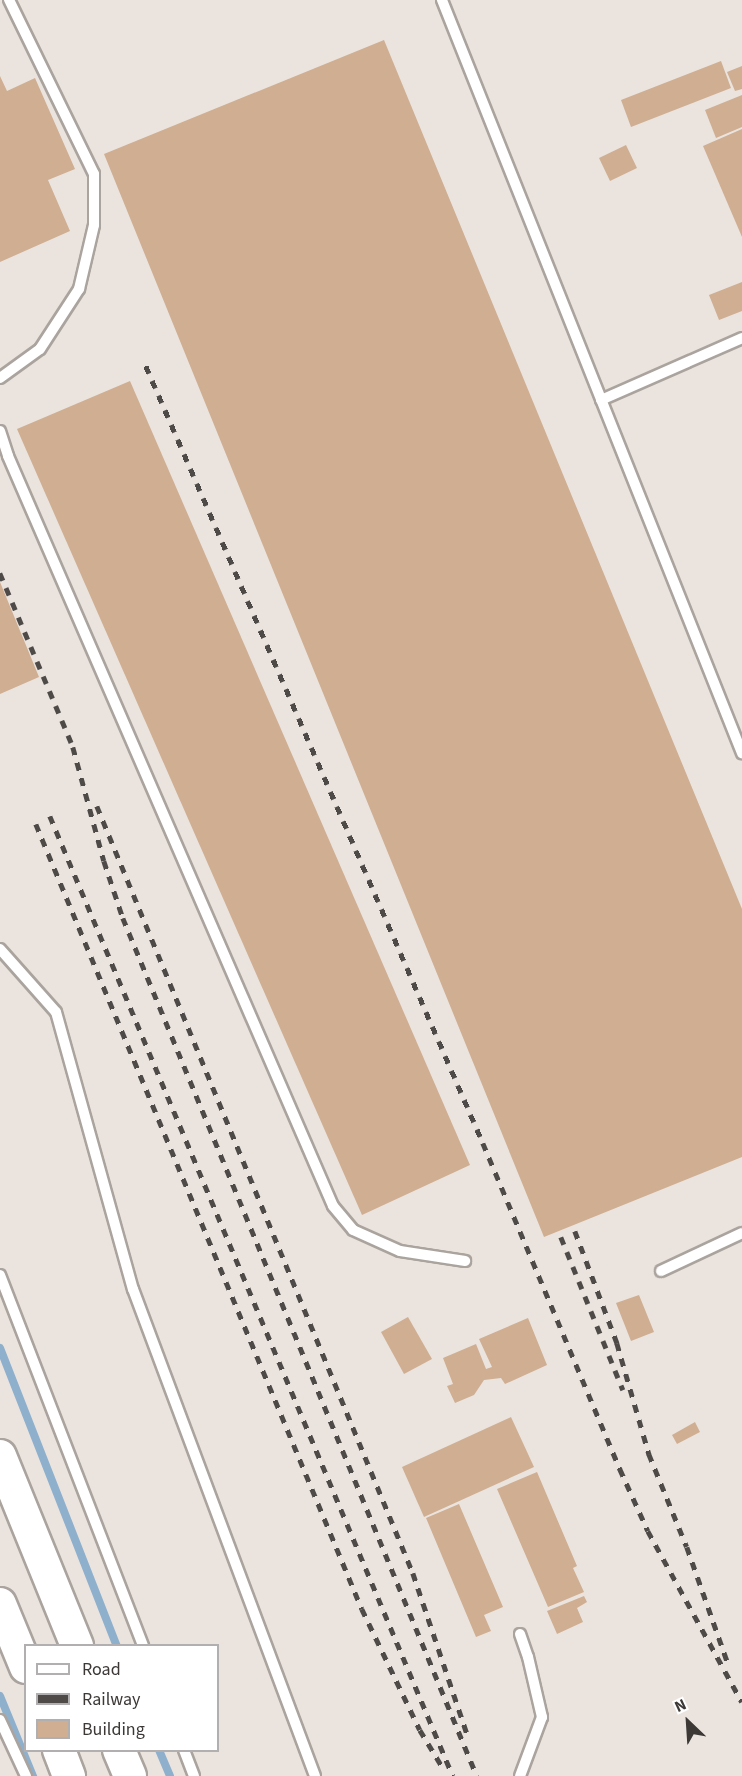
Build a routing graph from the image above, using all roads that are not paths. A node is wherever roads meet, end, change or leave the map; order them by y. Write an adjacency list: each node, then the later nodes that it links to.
1 (9, 0): 4 (lane)
2 (442, 0): 5 (lane)
3 (742, 338): 5 (lane)
4 (0, 378)
5 (602, 400): 7 (lane)
6 (0, 431): 10 (lane)
7 (742, 753)
8 (0, 949): 28 (lane)
9 (742, 1233): 11 (lane)
10 (465, 1261)
11 (661, 1271)
12 (0, 1275): 18 (lane)
13 (0, 1456): 17 (main road)
14 (0, 1604): 15 (main road)
15 (6, 1633): 19 (main road)
16 (520, 1634): 29 (lane)
17 (76, 1644)
18 (142, 1644)
19 (24, 1664)
20 (0, 1720): 24 (lane)
21 (60, 1752): 25 (main road)
22 (120, 1752): 26 (main road)
23 (185, 1752): 27 (lane)
24 (26, 1776)
25 (69, 1776)
26 (129, 1776)
27 (194, 1776)
28 (315, 1776)
29 (520, 1776)

